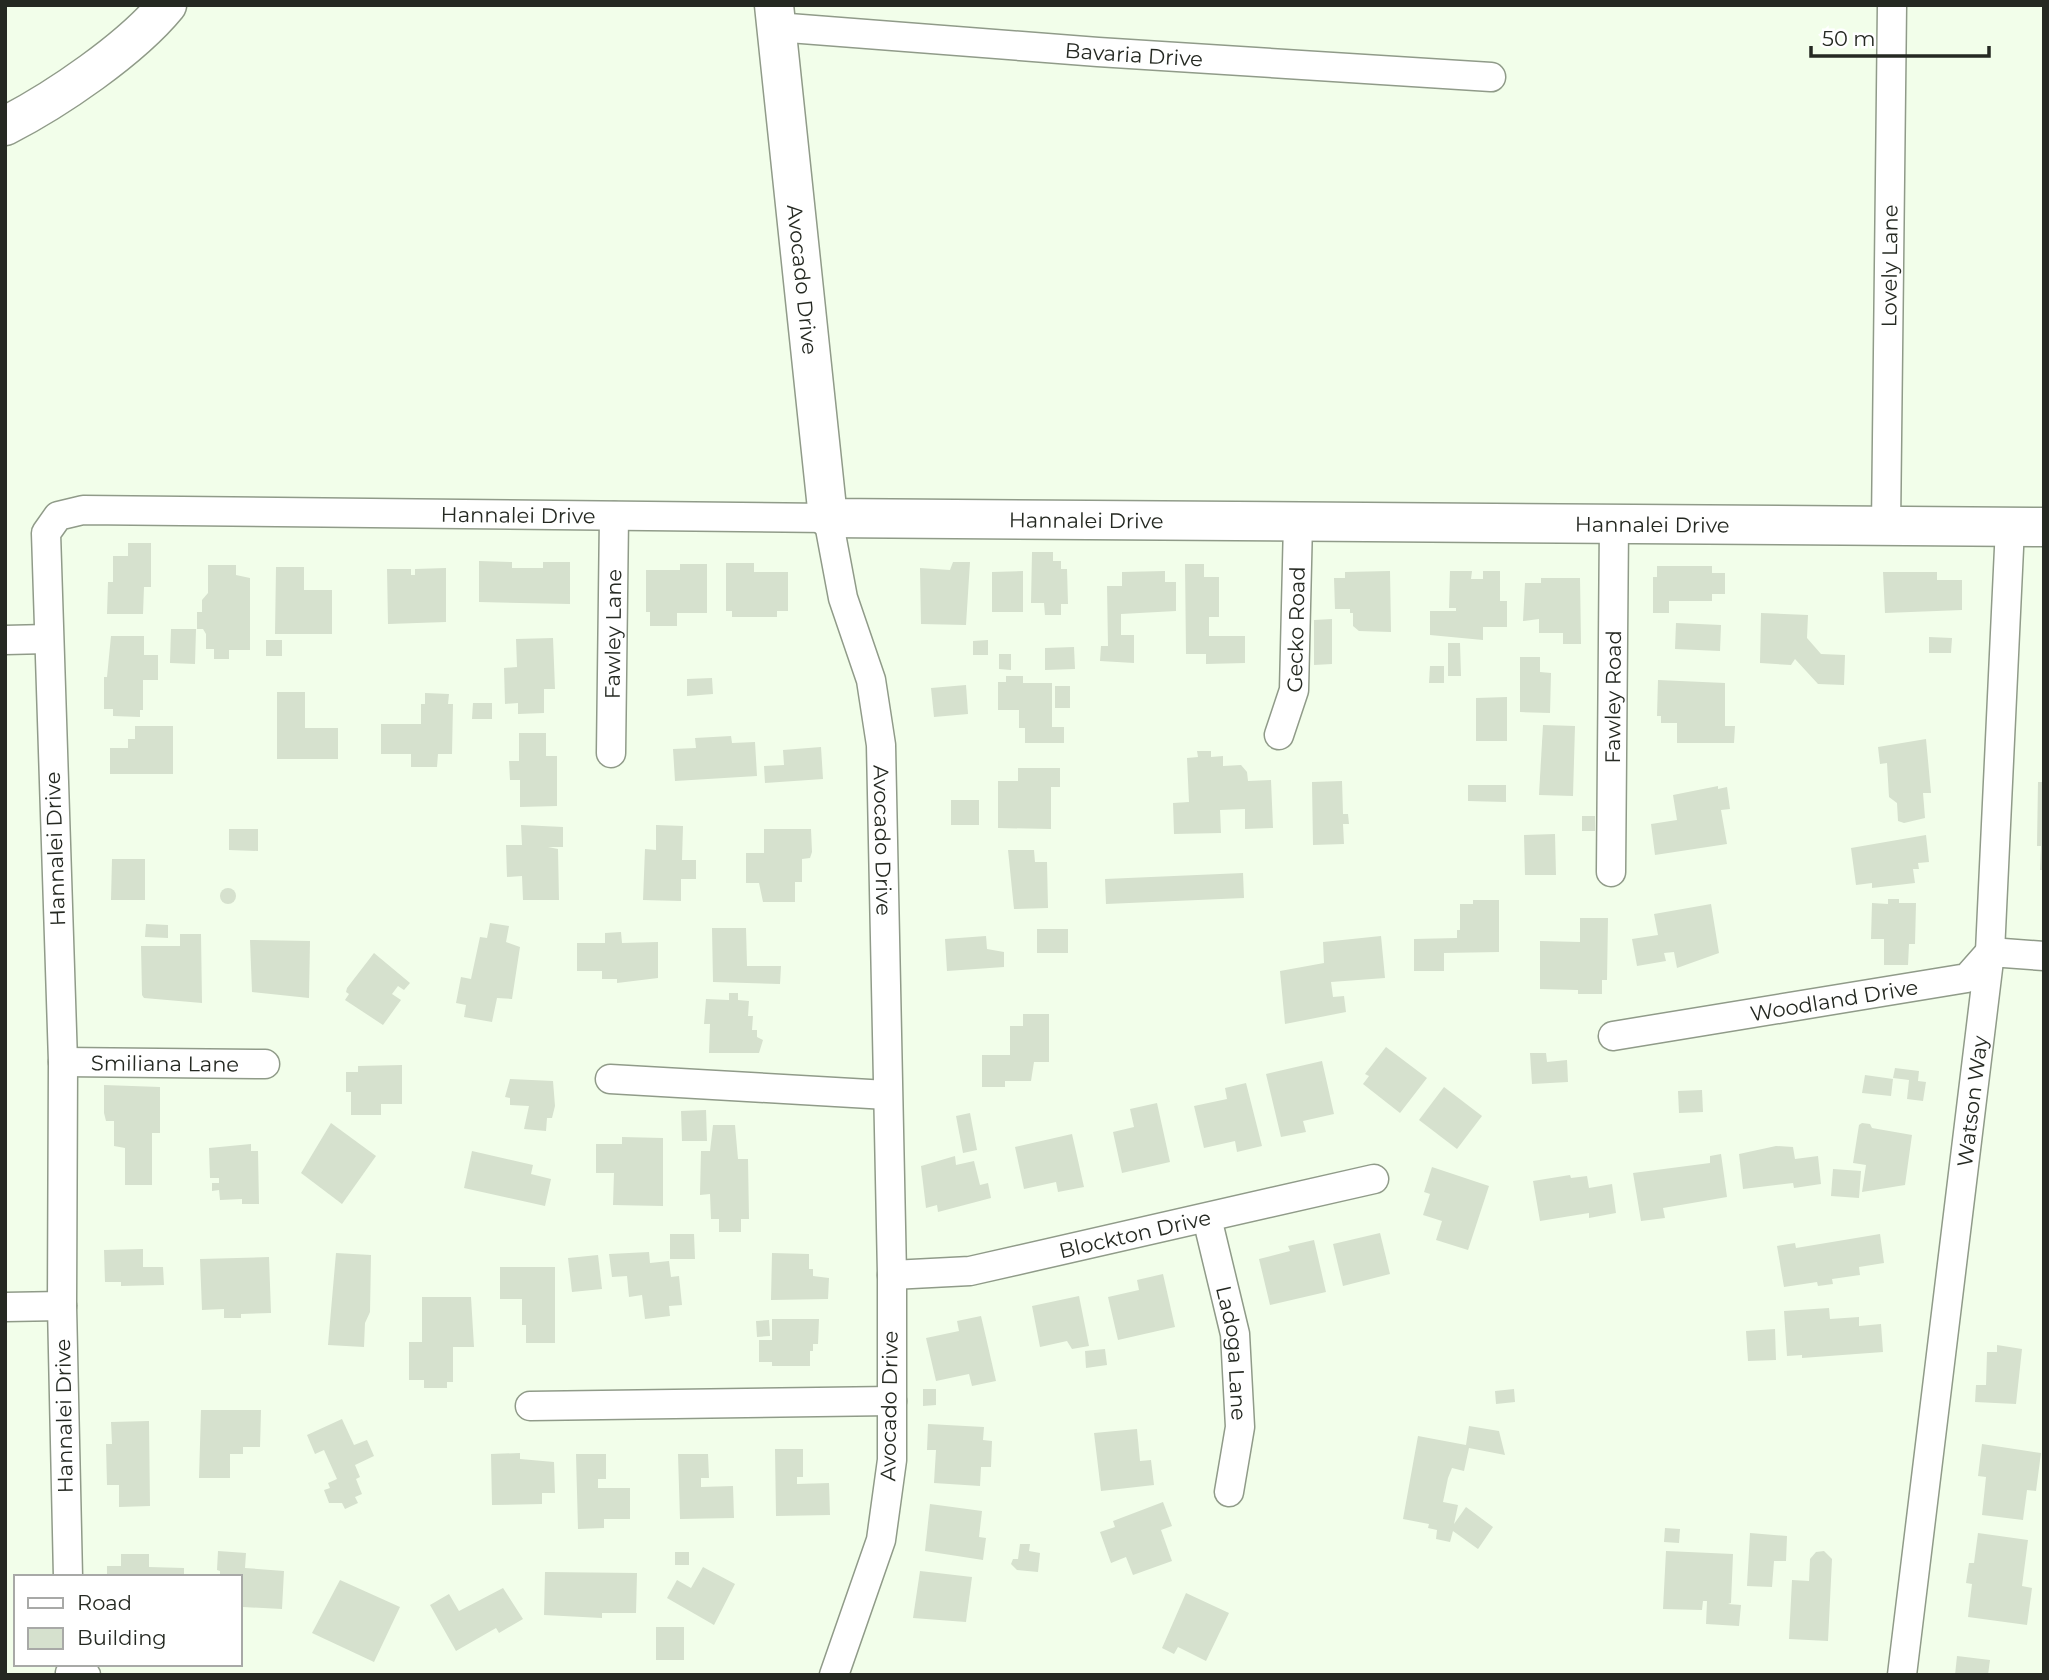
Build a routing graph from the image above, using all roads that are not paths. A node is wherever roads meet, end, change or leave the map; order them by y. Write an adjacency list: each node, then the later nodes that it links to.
1 (167, 5): 5 (street)
2 (1892, 5): 10 (street, Lovely Lane)
3 (775, 16): 4 (street, Bavaria Drive); 7 (street, Avocado Drive)
4 (1491, 77)
5 (5, 126)
6 (614, 516): 7 (street, Hannalei Drive); 12 (street, Hannalei Drive); 15 (street, Fawley Lane)
7 (828, 518): 8 (street, Hannalei Drive); 23 (street, Avocado Drive)
8 (1298, 522): 9 (street, Hannalei Drive); 14 (street, Gecko Road)
9 (1614, 524): 10 (street, Hannalei Drive); 16 (street, Fawley Road)
10 (1886, 527): 11 (street, Hannalei Drive)
11 (2027, 527): 17 (street, Watson Way)
12 (48, 639): 13 (street); 20 (street, Hannalei Drive)
13 (5, 640)
14 (1279, 735)
15 (611, 753)
16 (1611, 872)
17 (1990, 952): 18 (street); 19 (street, Woodland Drive); 34 (street, Watson Way)
18 (2044, 956)
19 (1613, 1036)
20 (63, 1062): 21 (street, Smiliana Lane); 27 (street, Hannalei Drive)
21 (265, 1065)
22 (610, 1079): 23 (street)
23 (887, 1095): 26 (street, Avocado Drive)
24 (1374, 1179): 25 (street, Blockton Drive)
25 (1207, 1218): 26 (street, Blockton Drive); 31 (street, Ladoga Lane)
26 (892, 1275): 29 (street, Avocado Drive)
27 (62, 1306): 28 (street); 32 (street, Hannalei Drive)
28 (5, 1307)
29 (892, 1401): 30 (street); 33 (street, Avocado Drive)
30 (530, 1406)
31 (1230, 1492)
32 (68, 1575)
33 (834, 1675)
34 (1902, 1675)

